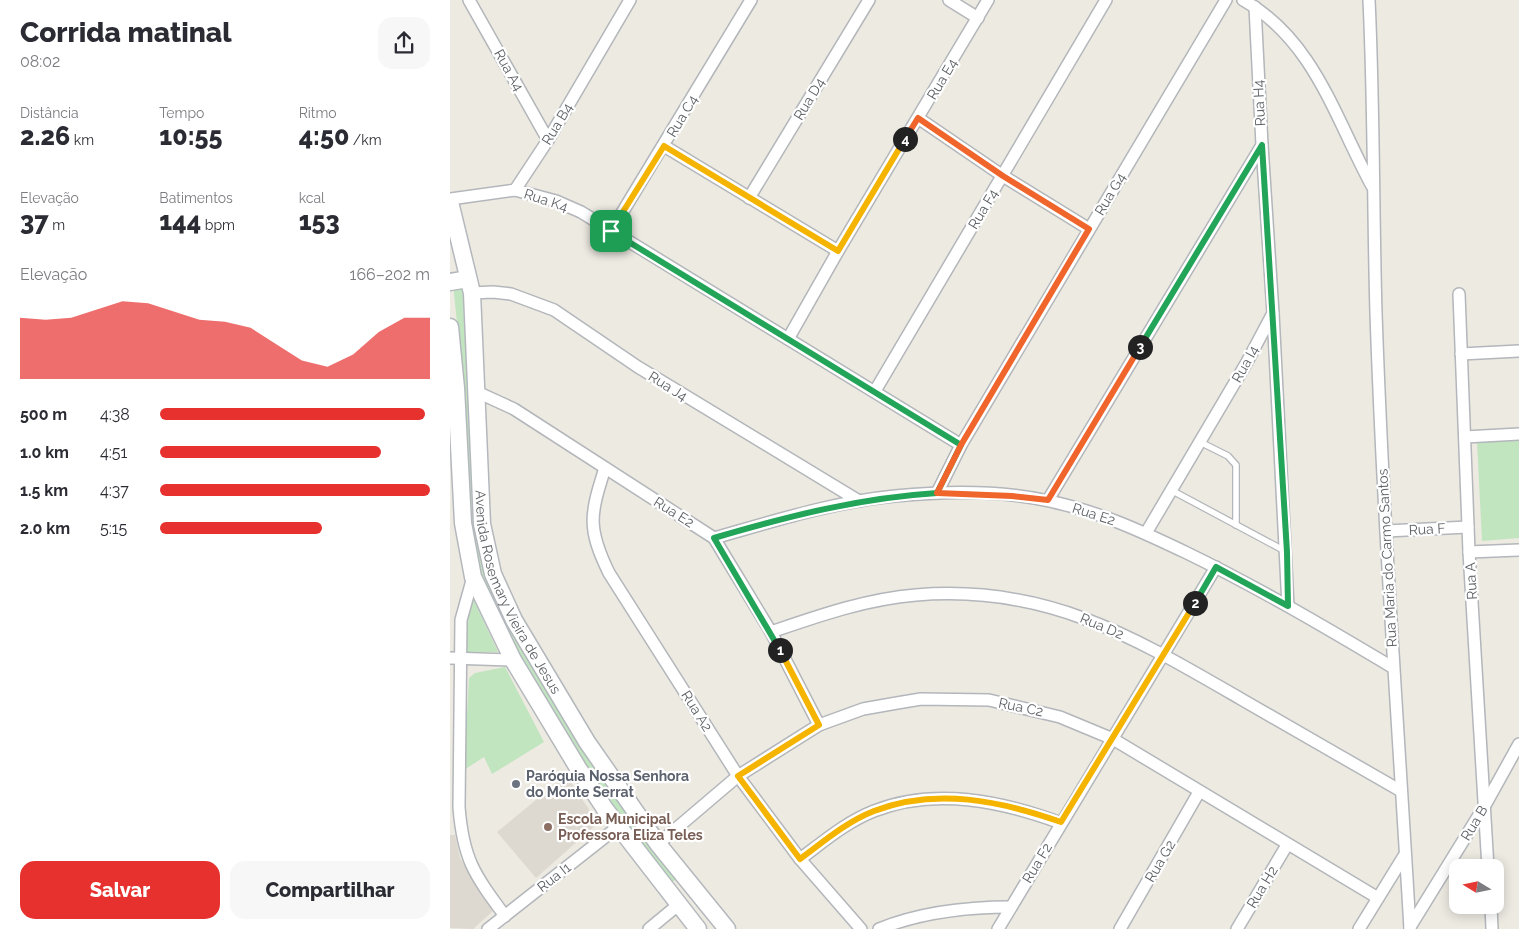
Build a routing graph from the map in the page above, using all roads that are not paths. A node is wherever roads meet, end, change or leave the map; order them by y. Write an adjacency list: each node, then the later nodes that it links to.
1 (469, 0): 14 (street, Rua A4)
2 (751, 0): 16 (street, Rua C4)
3 (869, 0): 20 (street, Rua D4)
4 (949, 0): 12 (street)
5 (988, 0): 12 (street, Rua E4)
6 (1106, 0): 17 (street, Rua F4)
7 (1226, 0): 22 (street, Rua G4)
8 (1243, 0): 11 (street, Rua Maria do Carmo Santos)
9 (1369, 0): 18 (street, Rua Maria do Carmo Santos)
10 (626, 1): 14 (street, Rua B4)
11 (1255, 7): 15 (street, Rua H4); 18 (street, Rua Maria do Carmo Santos)
12 (978, 18): 13 (street, Rua E4)
13 (918, 118): 17 (street); 24 (street, Rua E4)
14 (548, 140): 19 (street, Rua B4)
15 (1262, 145): 28 (street); 43 (street, Rua H4)
16 (664, 146): 20 (street); 23 (street, Rua C4)
17 (1003, 176): 22 (street); 34 (street, Rua F4)
18 (1373, 187): 47 (street, Rua Maria do Carmo Santos)
19 (515, 190): 21 (street); 23 (street, Rua K4)
20 (749, 198): 24 (street)
21 (450, 200): 26 (street, Avenida Rosemary Vieira de Jesus)
22 (1089, 229): 39 (street, Rua G4)
23 (611, 231): 30 (street, Rua K4)
24 (838, 251): 30 (street, Rua E4)
25 (450, 282): 26 (street)
26 (470, 286): 35 (street, Avenida Rosemary Vieira de Jesus); 44 (street, Rua J4)
27 (1459, 294): 32 (street, Rua A)
28 (1273, 313): 38 (street, Rua I4); 51 (street)
29 (450, 327): 33 (street, Avenida Rosemary Vieira de Jesus)
30 (788, 339): 34 (street, Rua K4)
31 (1519, 351): 32 (street)
32 (1461, 354): 37 (street, Rua A)
33 (453, 388): 54 (street, Avenida Rosemary Vieira de Jesus)
34 (875, 391): 39 (street, Rua K4)
35 (477, 392): 40 (street, Rua E2); 70 (street, Avenida Rosemary Vieira de Jesus)
36 (1519, 434): 37 (street)
37 (1465, 437): 46 (street, Rua A)
38 (1200, 442): 41 (street, Rua I4); 45 (lane)
39 (961, 445): 42 (street, Rua G4)
40 (605, 468): 49 (street, Rua E2); 64 (street, Rua A2)
41 (1171, 490): 45 (lane); 48 (street, Rua I4)
42 (937, 493): 43 (street, Rua E2); 44 (street, Rua E2)
43 (1048, 500): 48 (street, Rua E2)
44 (859, 501): 49 (street, Rua E2)
45 (1236, 525): 51 (lane)
46 (1468, 527): 47 (street, Rua F); 52 (street, Rua A)
47 (1386, 531): 60 (street, Rua Maria do Carmo Santos)
48 (1146, 533): 53 (street, Rua E2)
49 (714, 538): 56 (street)
50 (1519, 550): 52 (street)
51 (1287, 552): 55 (street)
52 (1469, 552): 67 (street, Rua A)
53 (1216, 567): 55 (street, Rua E2); 57 (street, Rua F2)
54 (473, 577): 58 (street, Avenida Rosemary Vieira de Jesus); 59 (street, Avenida Rosemary Vieira de Jesus)
55 (1288, 606): 60 (street, Rua E2)
56 (771, 632): 57 (street, Rua D2); 61 (street)
57 (1165, 655): 62 (street, Rua F2); 65 (street, Rua D2)
58 (455, 658): 59 (street); 80 (street, Avenida Rosemary Vieira de Jesus)
59 (513, 660): 69 (street, Avenida Rosemary Vieira de Jesus)
60 (1392, 667): 65 (street, Rua Maria do Carmo Santos)
61 (819, 725): 62 (street, Rua C2); 64 (street, Rua C2)
62 (1113, 739): 66 (street, Rua C2); 68 (street, Rua F2)
63 (1519, 744): 67 (street, Rua B)
64 (738, 776): 70 (street, Rua C2); 73 (street, Rua A2)
65 (1401, 791): 72 (street, Rua Maria do Carmo Santos)
66 (1200, 792): 71 (street, Rua C2); 89 (street, Rua G2)
67 (1484, 807): 74 (street, Rua A); 81 (street, Rua B)
68 (1061, 822): 73 (street); 78 (street, Rua F2)
69 (619, 826): 77 (street, Avenida Rosemary Vieira de Jesus); 80 (street, Rua I1)
70 (658, 844): 75 (street, Avenida Rosemary Vieira de Jesus)
71 (1287, 845): 76 (street, Rua C2); 90 (street, Rua H2)
72 (1404, 856): 76 (street); 81 (street, Rua Maria do Carmo Santos)
73 (800, 859): 86 (street, Rua A2)
74 (1487, 859)
75 (695, 891): 77 (street); 85 (street, Avenida Rosemary Vieira de Jesus)
76 (1378, 898): 91 (street)
77 (678, 905): 83 (street); 84 (street, Avenida Rosemary Vieira de Jesus)
78 (1011, 907): 87 (street); 88 (street, Rua F2)
79 (1491, 914): 92 (street)
80 (505, 916): 82 (street, Rua I1)
81 (1410, 928)
82 (488, 929)
83 (649, 929)
84 (698, 929)
85 (727, 929)
86 (861, 929)
87 (879, 929)
88 (998, 929)
89 (1120, 929)
90 (1237, 929)
91 (1360, 929)
92 (1492, 929)

